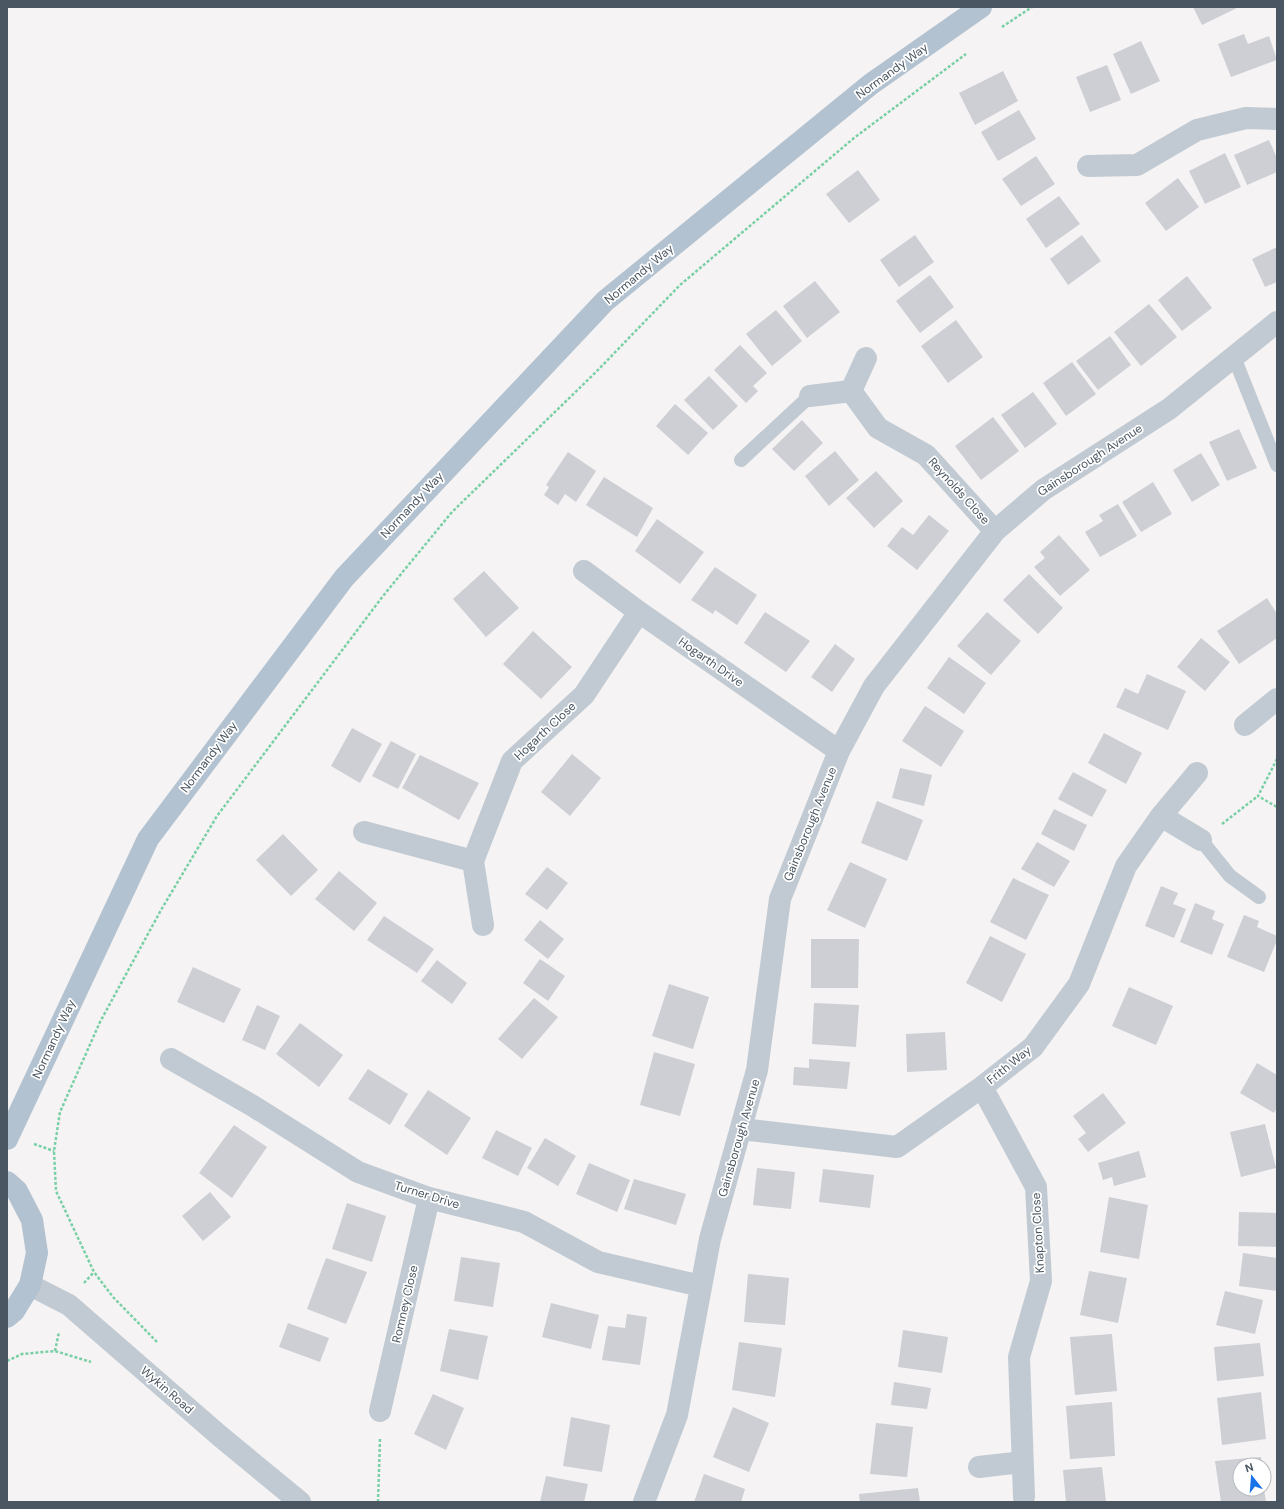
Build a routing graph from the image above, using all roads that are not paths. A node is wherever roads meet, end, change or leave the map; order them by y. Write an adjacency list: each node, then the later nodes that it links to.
1 (981, 7): 27 (main road, Normandy Way)
2 (1277, 119): 3 (street)
3 (1088, 166)
4 (1277, 322): 5 (street, Gainsborough Avenue)
5 (1234, 357): 10 (lane); 11 (street, Gainsborough Avenue)
6 (866, 358): 7 (street)
7 (851, 391): 8 (street); 11 (street, Reynolds Close)
8 (810, 396): 9 (lane)
9 (741, 460)
10 (1277, 465)
11 (994, 531): 16 (street, Gainsborough Avenue)
12 (584, 571): 13 (street, Hogarth Drive)
13 (639, 612): 16 (street, Hogarth Drive); 21 (street, Hogarth Close)
14 (1277, 699): 15 (street)
15 (1245, 725)
16 (839, 751): 26 (street, Gainsborough Avenue)
17 (1197, 772): 18 (street, Frith Way)
18 (1161, 816): 20 (street); 25 (street, Frith Way)
19 (364, 832): 21 (street)
20 (1202, 840): 22 (lane)
21 (473, 861): 23 (street)
22 (1259, 897)
23 (483, 925)
24 (171, 1059): 29 (street, Turner Drive)
25 (982, 1087): 26 (street, Frith Way); 34 (street, Knapton Close)
26 (741, 1129): 31 (street, Gainsborough Avenue)
27 (7, 1139)
28 (7, 1182): 30 (main road)
29 (429, 1198): 31 (street, Turner Drive); 33 (street, Romney Close)
30 (30, 1285): 32 (main road); 37 (street, Wykin Road)
31 (701, 1286): 38 (street, Gainsborough Avenue)
32 (7, 1317)
33 (380, 1411)
34 (1022, 1462): 35 (street); 36 (street, Knapton Close)
35 (979, 1467)
36 (1024, 1497)
37 (300, 1502)
38 (644, 1502)

